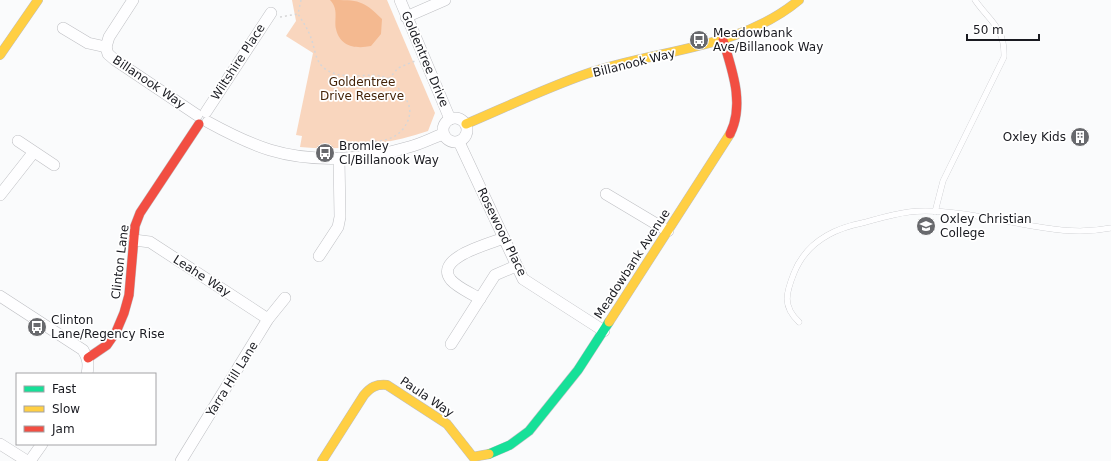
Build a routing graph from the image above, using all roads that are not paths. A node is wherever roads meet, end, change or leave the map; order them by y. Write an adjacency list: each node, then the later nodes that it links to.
1 (38, 0): 12 (street)
2 (133, 0): 11 (street)
3 (400, 0): 8 (street, Goldentree Drive)
4 (445, 0): 8 (street)
5 (799, 0): 10 (street, Billanook Way)
6 (975, 0): 24 (lane)
7 (275, 15): 13 (street, Wiltshire Place)
8 (406, 17): 14 (street, Goldentree Drive)
9 (64, 28): 11 (street, Billanook Way)
10 (723, 40): 15 (street, Billanook Way); 26 (street, Meadowbank Avenue)
11 (106, 47): 13 (street, Billanook Way)
12 (0, 55)
13 (202, 118): 20 (street, Billanook Way); 28 (street, Clinton Lane)
14 (450, 119): 15 (street); 16 (street)
15 (466, 124): 18 (street)
16 (443, 134): 18 (street); 20 (street, Billanook Way)
17 (18, 141): 19 (street)
18 (459, 142): 27 (street, Rosewood Place)
19 (33, 153): 21 (street); 23 (street)
20 (339, 158): 29 (street)
21 (54, 165)
22 (606, 194): 26 (street)
23 (0, 195)
24 (935, 212): 25 (lane); 35 (lane)
25 (1111, 228)
26 (668, 231): 36 (street, Meadowbank Avenue)
27 (504, 238): 30 (street, Rosewood Place); 33 (street)
28 (134, 240): 34 (street, Leahe Way); 38 (street, Clinton Lane)
29 (319, 256)
30 (516, 266): 33 (street); 36 (street, Rosewood Place)
31 (0, 296): 38 (street)
32 (285, 298): 34 (street, Yarra Hill Lane)
33 (480, 299): 37 (street)
34 (268, 319): 45 (street, Yarra Hill Lane)
35 (798, 322)
36 (604, 331): 42 (street, Meadowbank Avenue)
37 (451, 344)
38 (88, 358): 39 (street)
39 (87, 373)
40 (0, 444): 43 (street)
41 (41, 445): 44 (street)
42 (471, 459): 46 (street, Paula Way)
43 (27, 461)
44 (30, 461)
45 (181, 461)
46 (322, 461)

